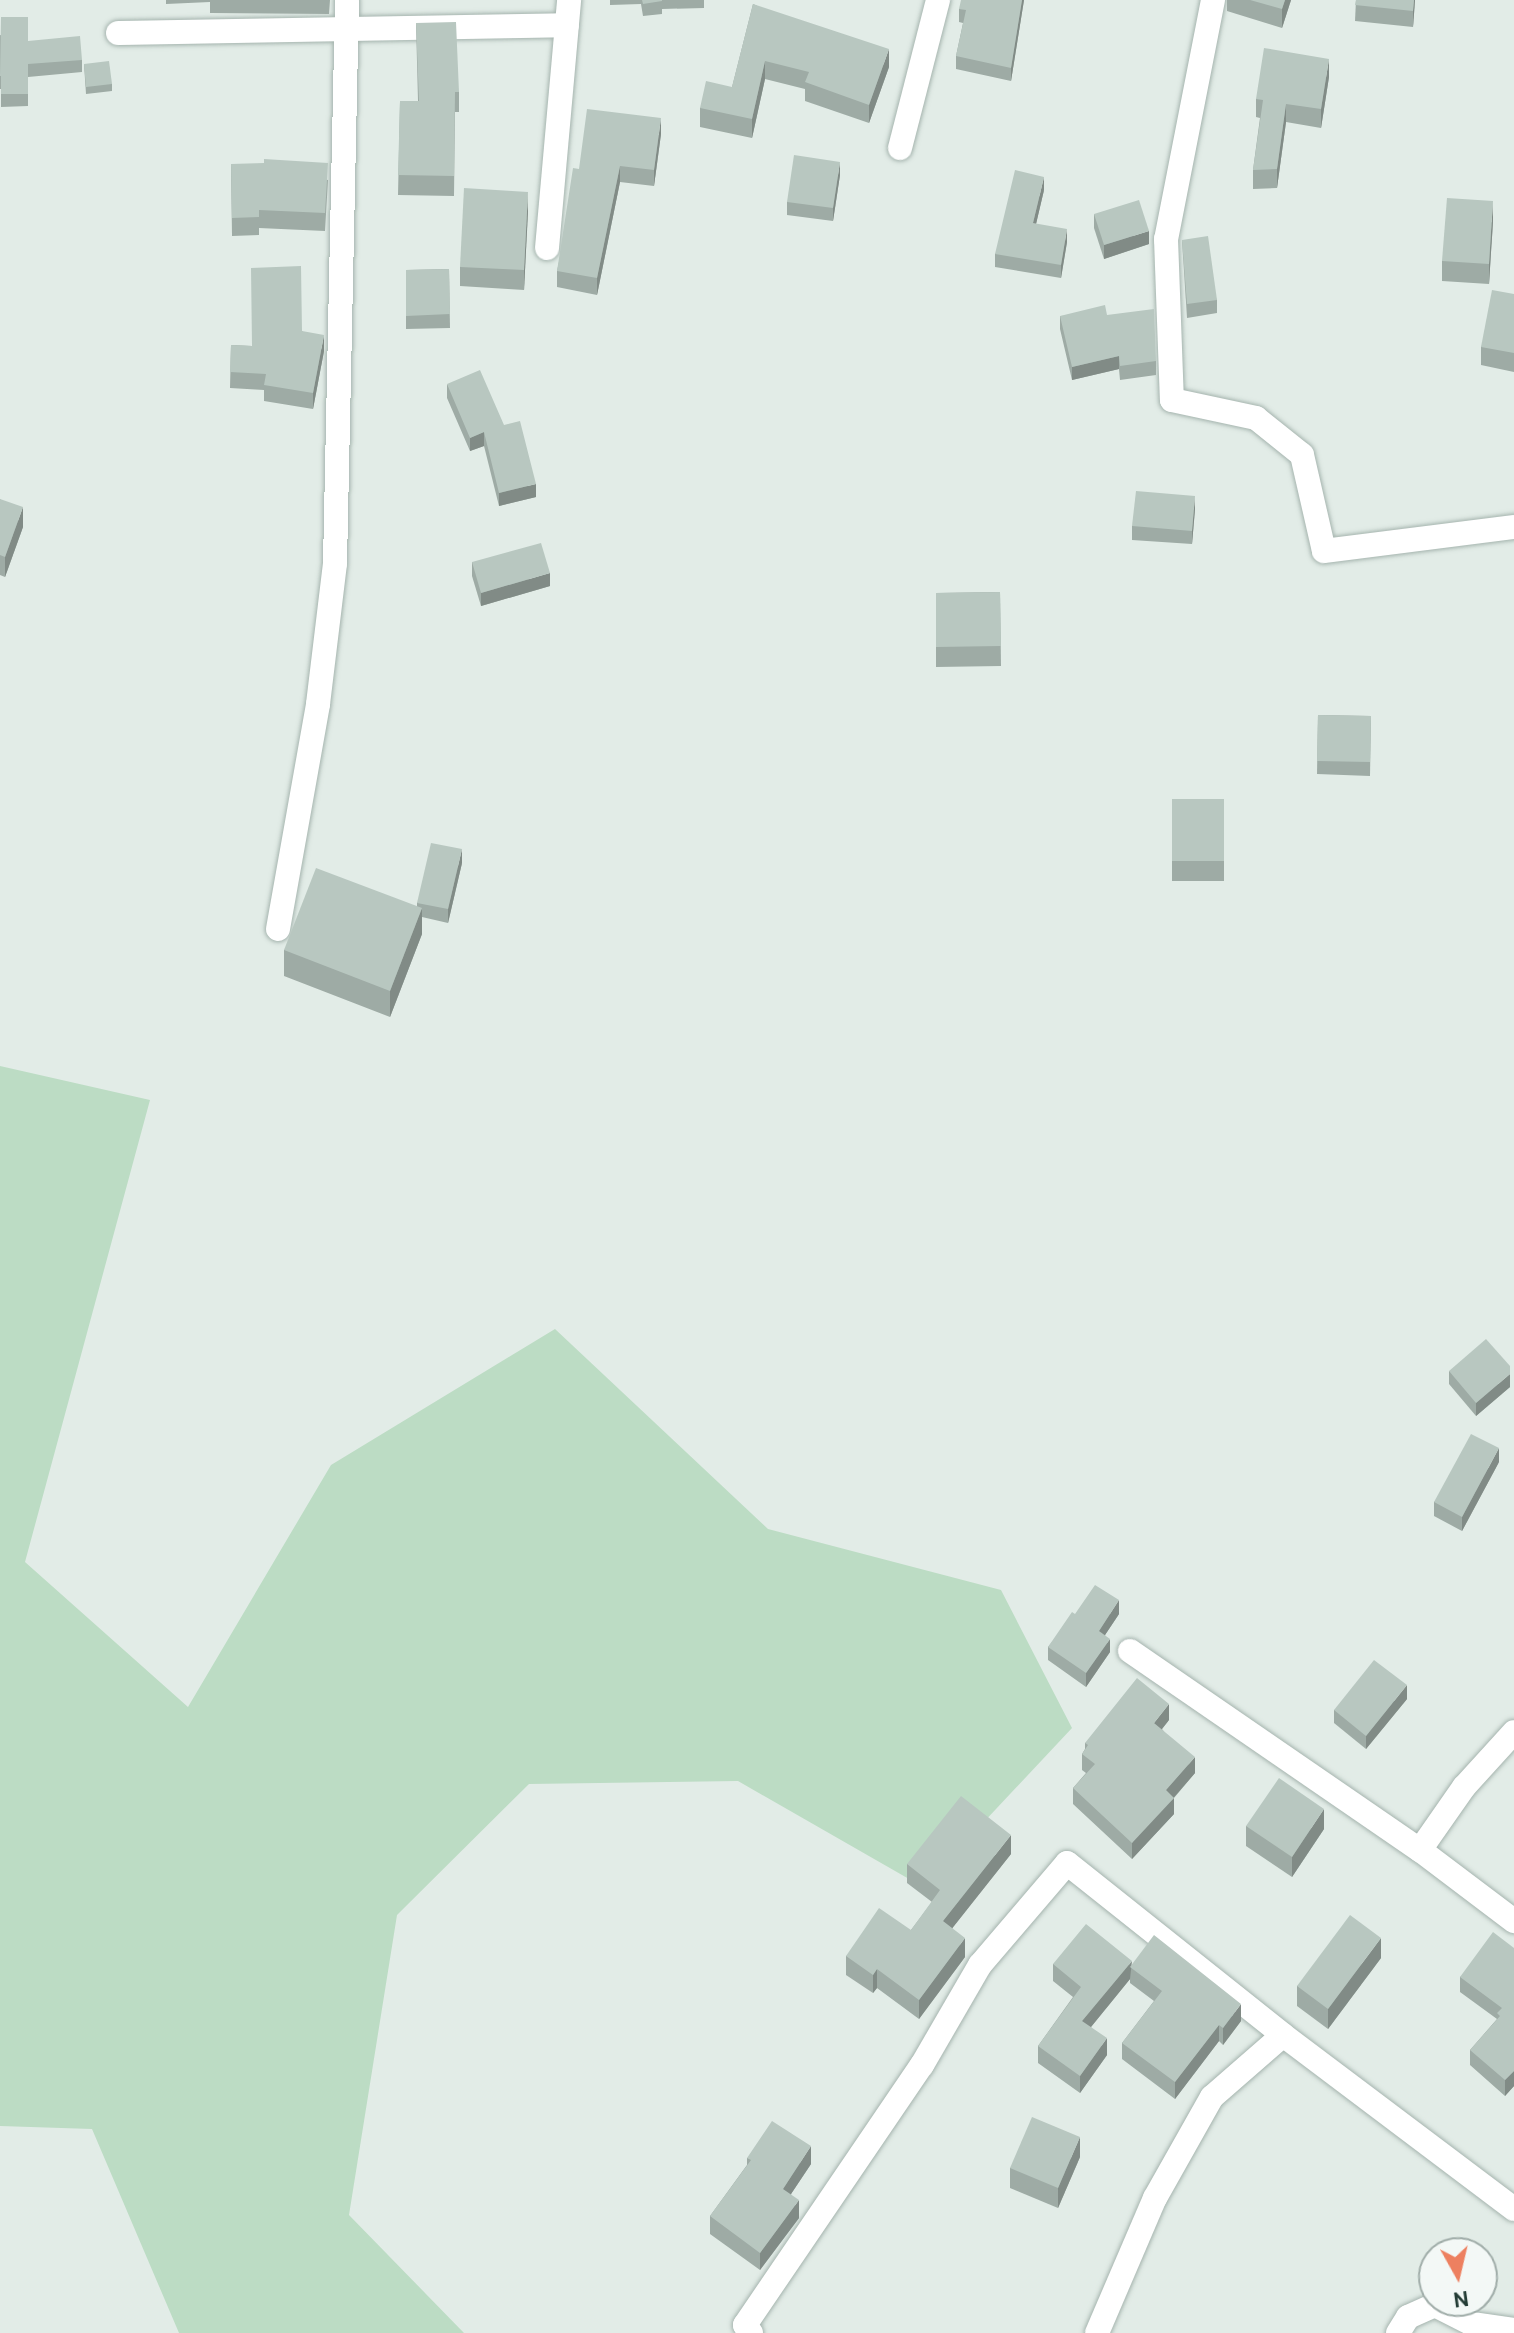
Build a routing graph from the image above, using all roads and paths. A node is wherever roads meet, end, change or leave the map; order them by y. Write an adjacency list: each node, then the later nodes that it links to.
1 (347, 0): 6 (street)
2 (569, 0): 5 (street)
3 (938, 0): 8 (street)
4 (1213, 0): 10 (street)
5 (567, 25): 6 (street); 9 (street)
6 (347, 30): 7 (street); 11 (street)
7 (118, 33)
8 (900, 148)
9 (547, 248)
10 (1514, 527)
11 (278, 929)
12 (1130, 1651): 14 (street)
13 (1514, 1732): 14 (street)
14 (1420, 1850): 15 (street)
15 (1514, 1921)
16 (1283, 2035): 17 (street); 19 (street); 20 (street)
17 (1514, 2209)
18 (1514, 2330): 21 (street)
19 (751, 2333)
20 (1097, 2333)
21 (1398, 2333)

